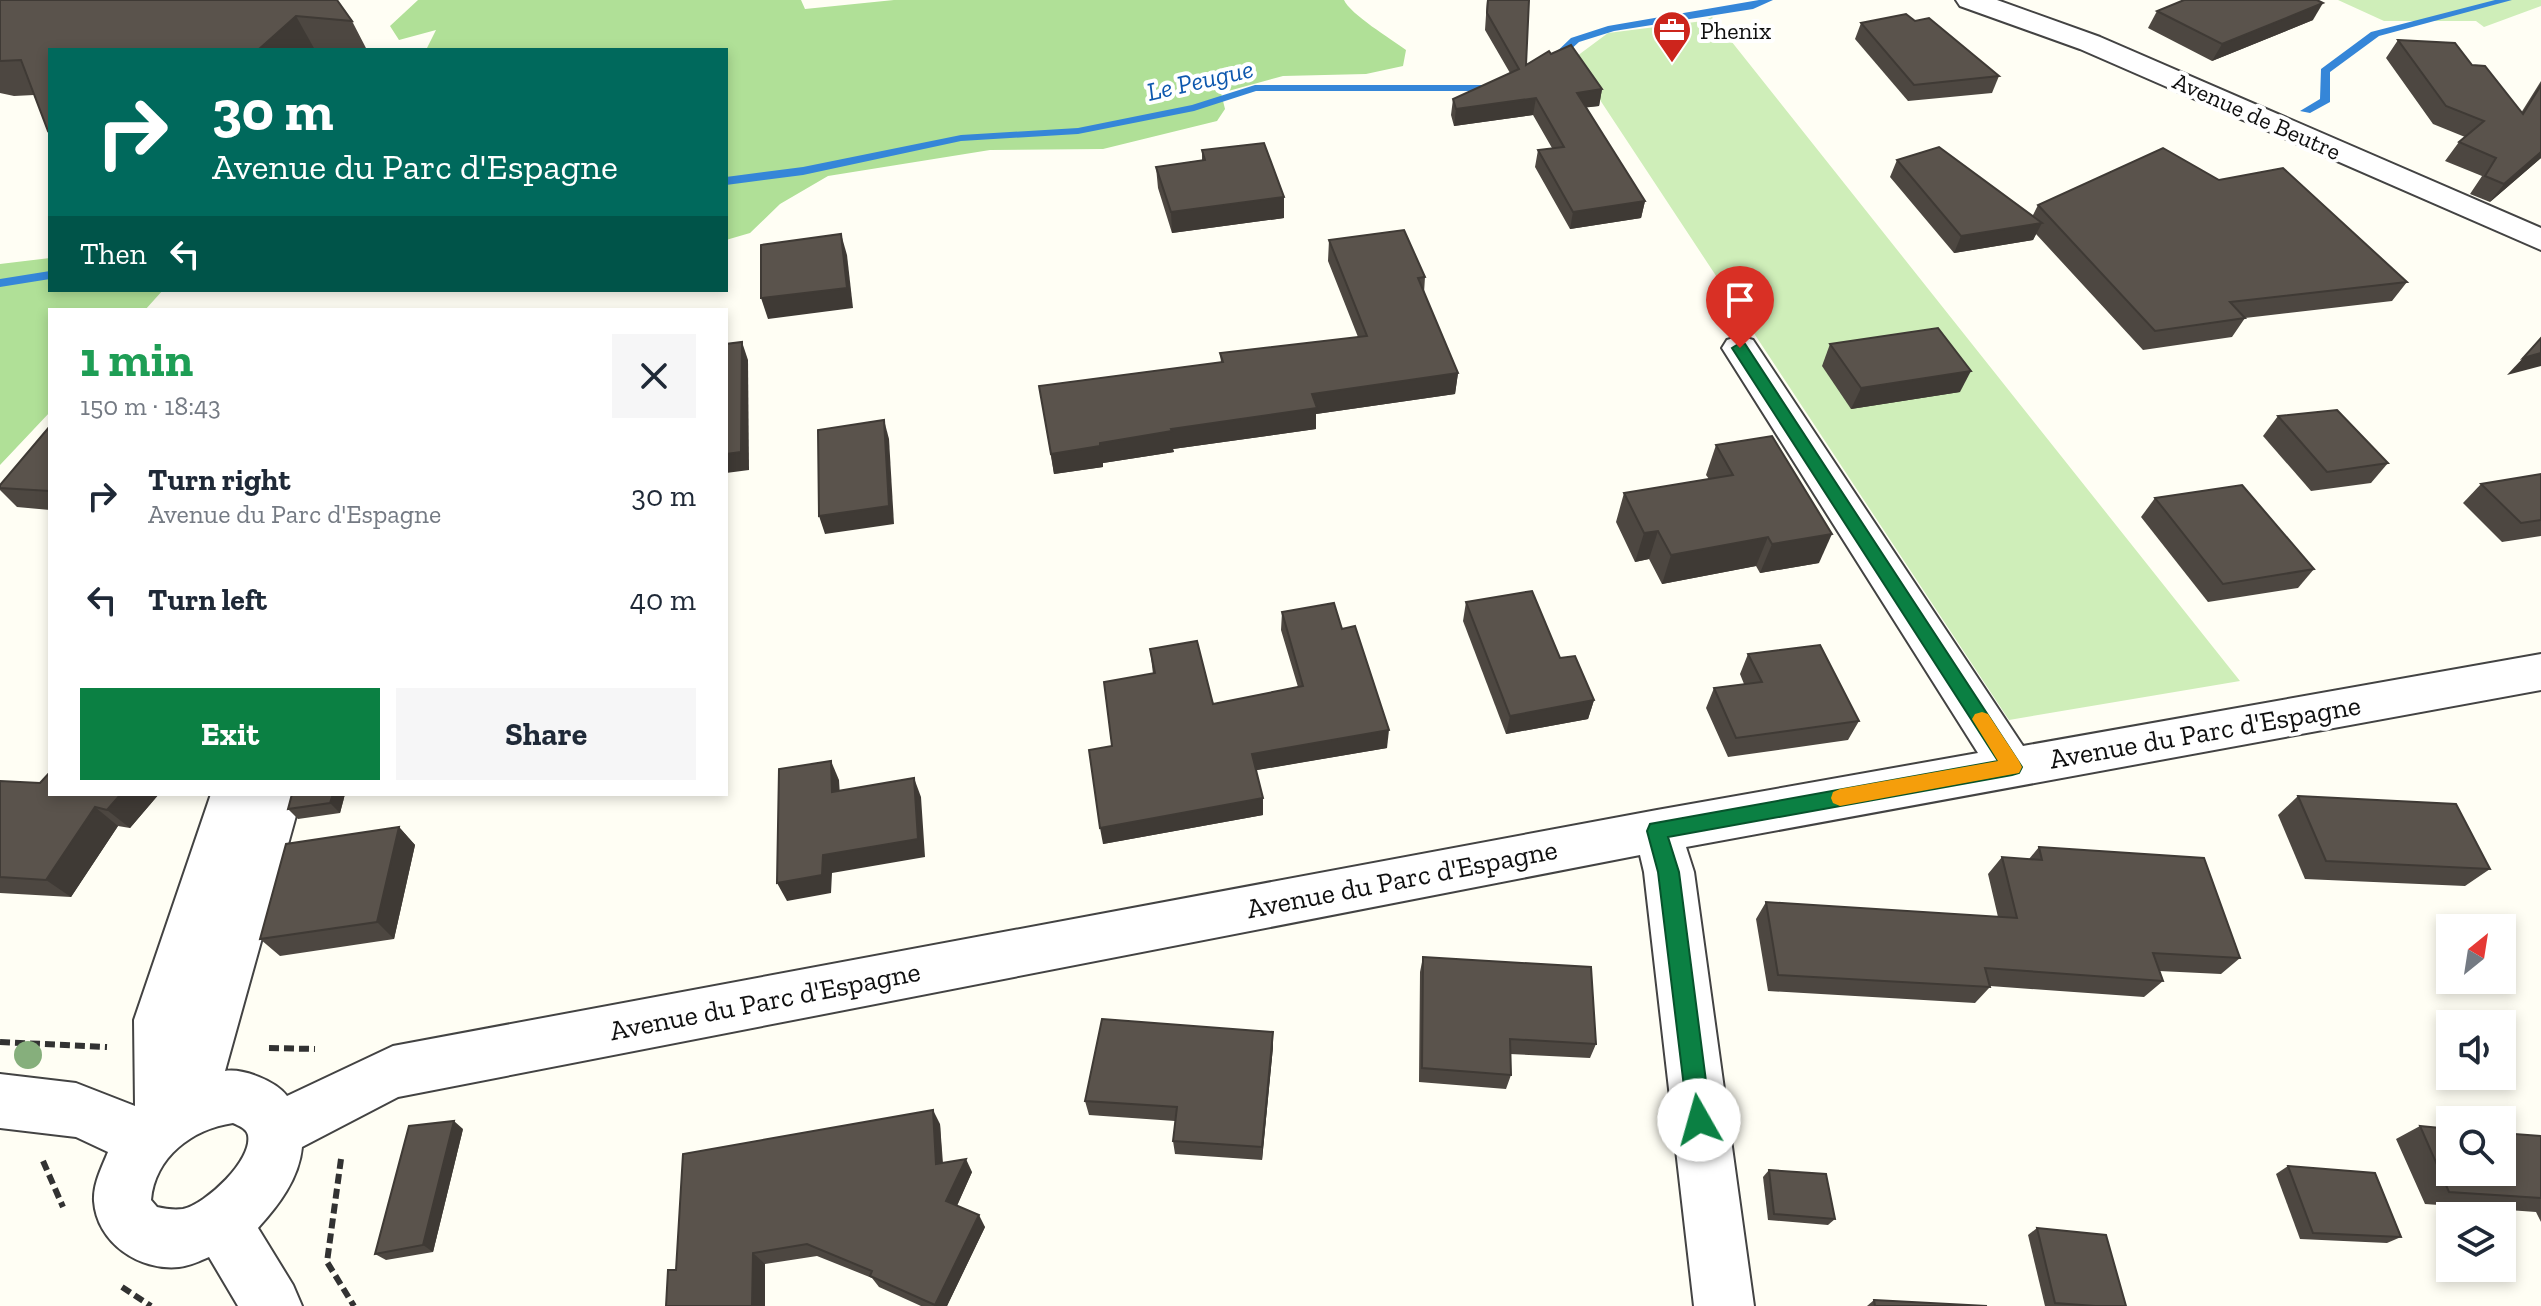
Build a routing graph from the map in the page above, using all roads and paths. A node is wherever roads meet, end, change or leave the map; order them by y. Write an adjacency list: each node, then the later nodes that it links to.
1 (1970, 0): 2 (street, Avenue de Beutre)
2 (2541, 240)
3 (1740, 348): 5 (street)
4 (2541, 672): 5 (street, Avenue du Parc d'Espagne)
5 (2012, 767): 8 (street, Avenue du Parc d'Espagne)
6 (234, 796): 12 (street)
7 (277, 796): 12 (street)
8 (1657, 831): 13 (street, Avenue du Parc d'Espagne); 18 (street)
9 (0, 1042): 10 (path)
10 (99, 1047)
11 (0, 1101): 12 (street)
12 (164, 1126): 13 (street); 14 (street)
13 (277, 1131): 14 (street)
14 (226, 1218): 16 (street)
15 (327, 1262): 17 (path)
16 (272, 1306)
17 (354, 1306)
18 (1724, 1306)

